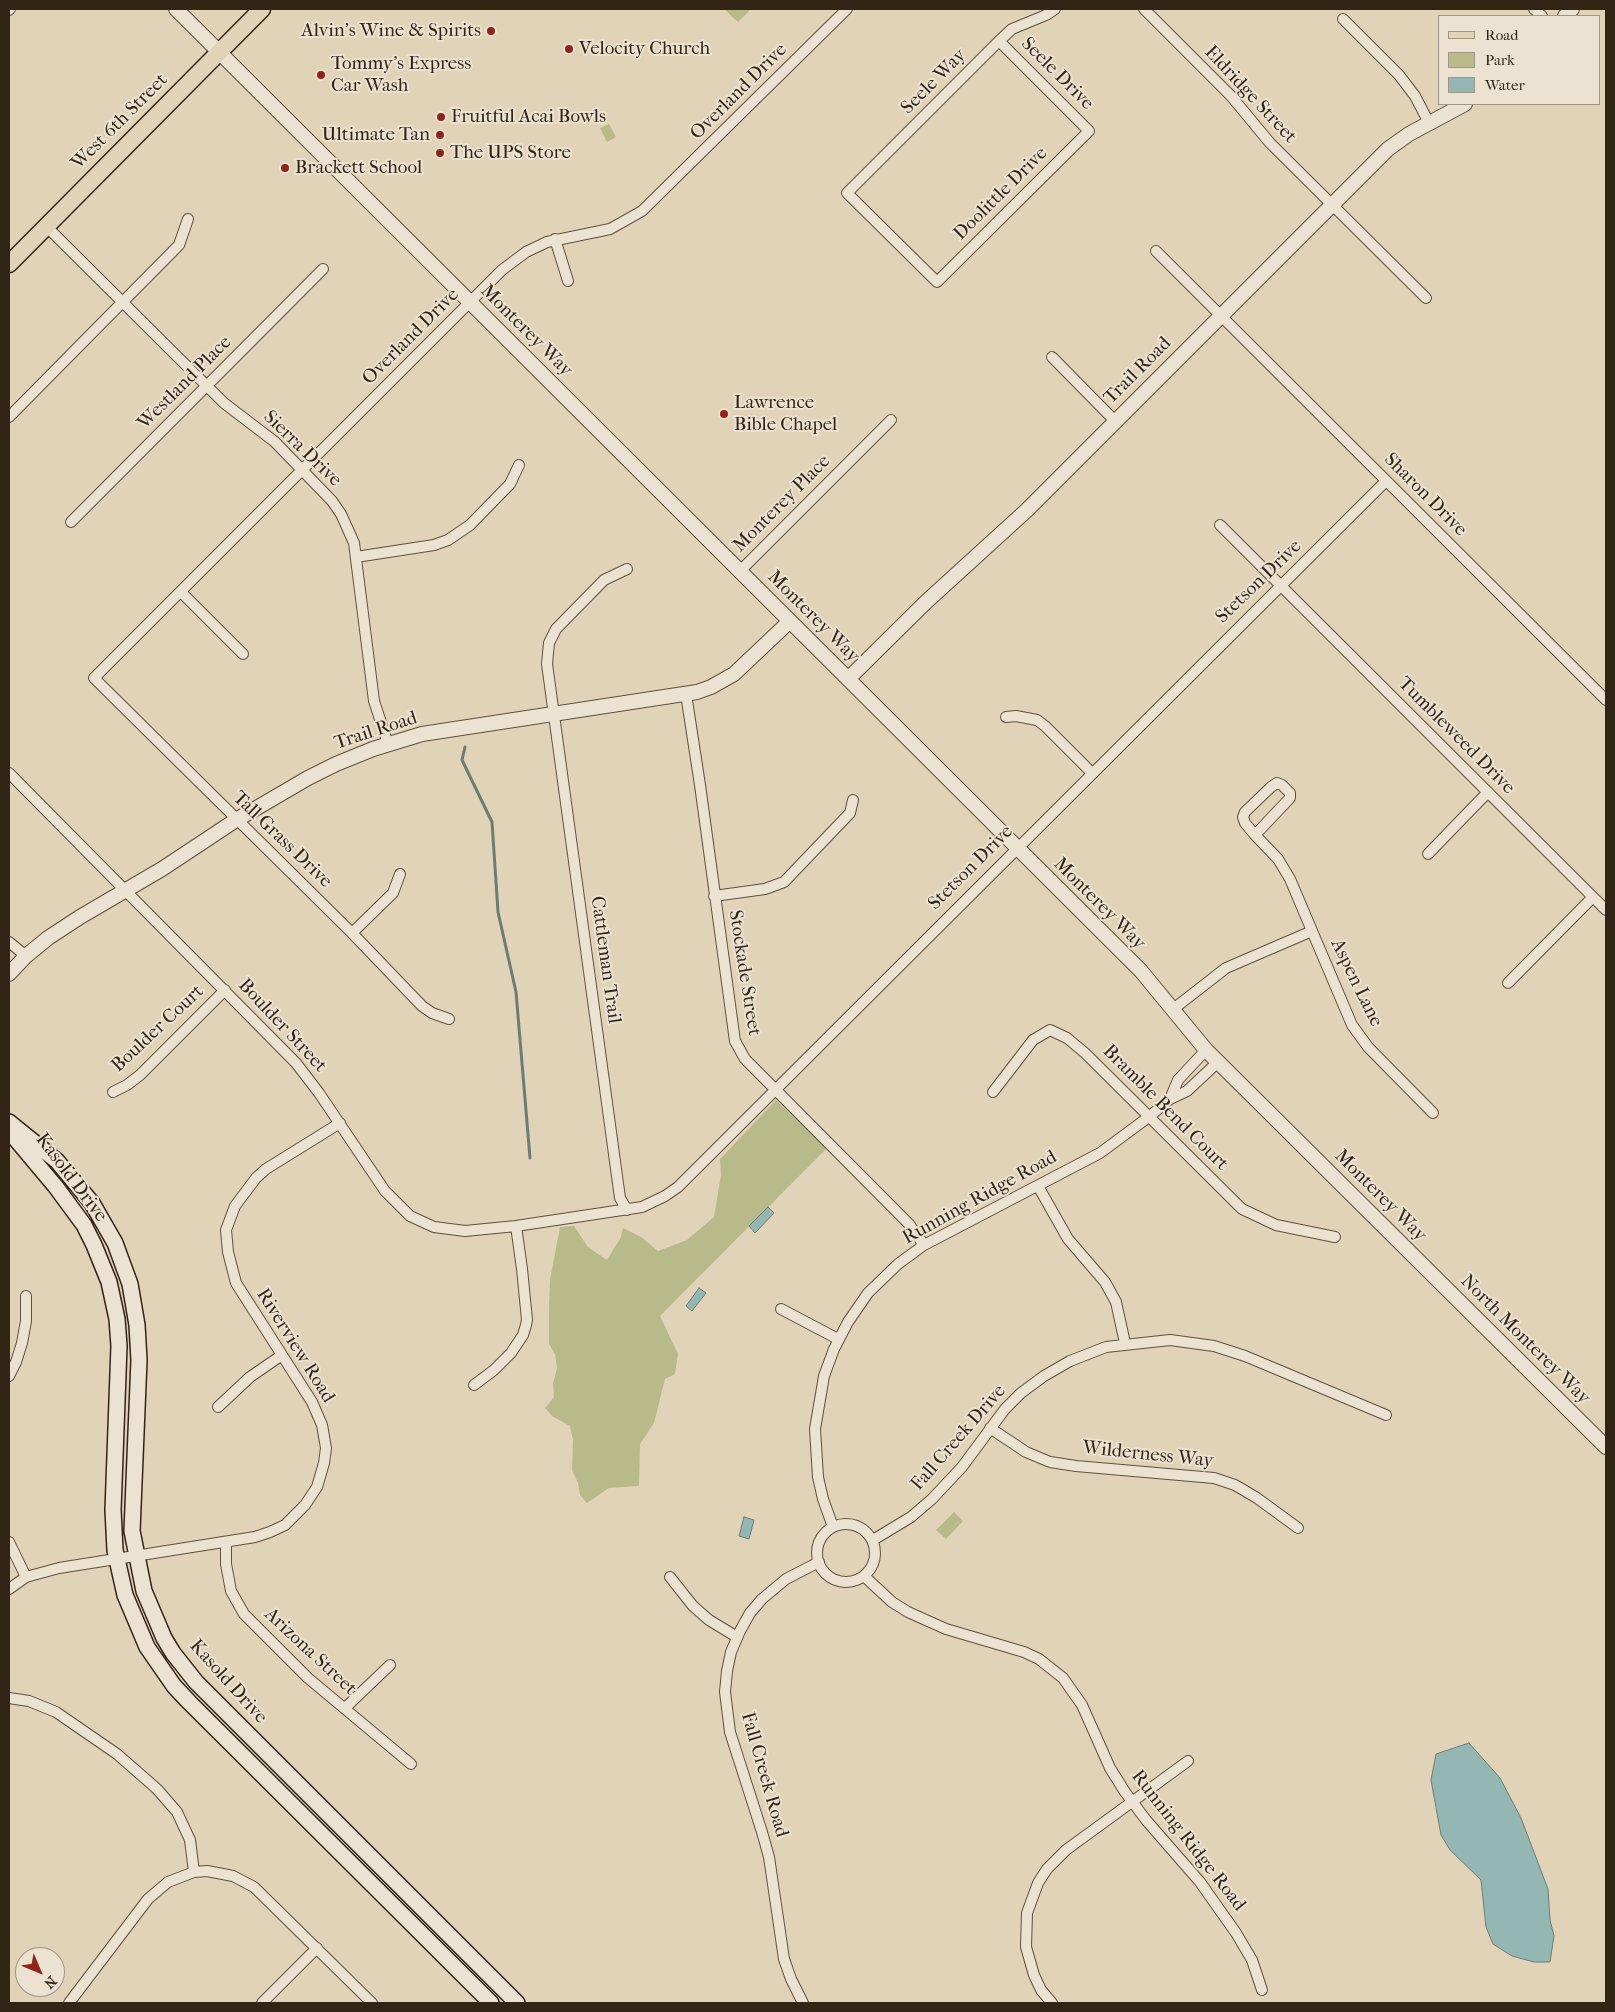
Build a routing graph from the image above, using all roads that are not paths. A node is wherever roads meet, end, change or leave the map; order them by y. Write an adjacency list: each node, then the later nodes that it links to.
1 (176, 9): 8 (street, Monterey Way)
2 (262, 9): 8 (main road, West 6th Street)
3 (847, 9): 15 (street, Overland Drive)
4 (1055, 9): 7 (street, Seele Way)
5 (1144, 9): 12 (street, Eldridge Street)
6 (1343, 19): 10 (street)
7 (1000, 41): 11 (street, Seele Drive); 20 (street, Seele Way)
8 (219, 52): 14 (main road, West 6th Street); 23 (street, Monterey Way)
9 (1463, 105): 10 (street, Trail Road)
10 (1429, 123): 12 (street, Trail Road)
11 (1089, 131): 20 (street, Doolittle Drive)
12 (1330, 204): 21 (street, Eldridge Street); 24 (street, Trail Road)
13 (188, 219): 22 (street)
14 (46, 226): 17 (main road, West 6th Street); 22 (street, Sierra Drive)
15 (556, 239): 19 (street); 23 (street, Overland Drive)
16 (1156, 251): 24 (street, Sharon Drive)
17 (11, 256)
18 (323, 269): 26 (street, Westland Place)
19 (568, 281)
20 (937, 282)
21 (1426, 298)
22 (122, 302): 26 (street, Sierra Drive); 27 (street)
23 (470, 302): 31 (street, Overland Drive); 37 (street, Monterey Way)
24 (1221, 314): 29 (street, Trail Road); 32 (street, Sharon Drive)
25 (1052, 357): 29 (street)
26 (207, 386): 31 (street, Sierra Drive); 33 (street, Westland Place)
27 (9, 416)
28 (891, 420): 37 (street, Monterey Place)
29 (1114, 420): 43 (street, Trail Road)
30 (519, 465): 35 (street)
31 (302, 471): 35 (street, Sierra Drive); 39 (street, Overland Drive)
32 (1386, 481): 38 (street, Stetson Drive); 45 (street, Sharon Drive)
33 (71, 522)
34 (1220, 526): 38 (street, Tumbleweed Drive)
35 (356, 557): 48 (street, Sierra Drive)
36 (626, 569): 46 (street, Cattleman Trail)
37 (740, 571): 40 (street, Monterey Way)
38 (1281, 586): 50 (street, Stetson Drive); 51 (street, Tumbleweed Drive)
39 (181, 592): 41 (street); 42 (street, Overland Drive)
40 (790, 620): 43 (street, Monterey Way); 44 (street, Trail Road)
41 (243, 654)
42 (94, 678): 53 (street, Tall Grass Drive)
43 (848, 679): 55 (street, Monterey Way)
44 (686, 694): 46 (street, Trail Road); 59 (street, Stockade Street)
45 (1606, 700)
46 (554, 714): 48 (street, Trail Road); 83 (street, Cattleman Trail)
47 (1006, 717): 50 (street)
48 (388, 744): 53 (street, Trail Road)
49 (9, 773): 58 (street, Boulder Street)
50 (1092, 773): 55 (street, Stetson Drive)
51 (1488, 792): 56 (street); 60 (street, Tumbleweed Drive)
52 (853, 800): 59 (street)
53 (236, 820): 58 (street, Trail Road); 63 (street, Tall Grass Drive)
54 (1255, 835): 54 (street, Aspen Lane); 62 (street, Aspen Lane)
55 (1016, 848): 69 (street, Monterey Way); 73 (street, Stetson Drive)
56 (1428, 854)
57 (400, 874): 63 (street)
58 (125, 890): 65 (street, Trail Road); 68 (street, Boulder Street)
59 (714, 896): 73 (street, Stockade Street)
60 (1593, 897): 61 (street, Tumbleweed Drive); 67 (street)
61 (1606, 910)
62 (1312, 931): 69 (street, Aspen Lane); 77 (street, Aspen Lane)
63 (352, 933): 70 (street, Tall Grass Drive)
64 (9, 942): 65 (street)
65 (26, 956): 66 (street, Trail Road)
66 (9, 974)
67 (1508, 983)
68 (226, 990): 74 (street, Boulder Court); 80 (street, Boulder Street)
69 (1172, 1010): 71 (street, Monterey Way)
70 (450, 1019)
71 (1206, 1050): 72 (street, Monterey Way); 76 (street, Running Ridge Road)
72 (1218, 1062): 76 (street, Running Ridge Road); 88 (street, Monterey Way)
73 (775, 1090): 83 (street, Stetson Drive); 87 (street, Stockade Street)
74 (113, 1092)
75 (992, 1092): 78 (street, Bramble Bend Court)
76 (1170, 1099): 78 (street, Running Ridge Road)
77 (1433, 1113)
78 (1150, 1116): 82 (street, Running Ridge Road); 86 (street, Bramble Bend Court)
79 (9, 1122): 105 (main road, Kasold Drive)
80 (340, 1123): 85 (street, Boulder Street); 93 (street, Riverview Road)
81 (9, 1131): 106 (main road, Kasold Drive)
82 (1038, 1186): 87 (street, Running Ridge Road); 92 (street)
83 (627, 1210): 84 (street, Stetson Drive)
84 (551, 1221): 85 (street, Boulder Street)
85 (516, 1226): 95 (street)
86 (1335, 1237)
87 (924, 1245): 91 (street, Running Ridge Road)
88 (1417, 1259): 99 (street, North Monterey Way)
89 (26, 1296): 94 (street)
90 (780, 1309): 91 (street)
91 (838, 1340): 100 (street, Running Ridge Road)
92 (1125, 1343): 97 (street, Fall Creek Drive); 98 (street, Fall Creek Drive)
93 (282, 1355): 96 (street); 104 (street, Riverview Road)
94 (9, 1376)
95 (474, 1385)
96 (218, 1407)
97 (1386, 1415)
98 (990, 1428): 101 (street, Wilderness Way); 102 (street, Fall Creek Drive)
99 (1606, 1447)
100 (834, 1527): 102 (street); 107 (street)
101 (1298, 1528)
102 (872, 1540): 108 (street)
103 (9, 1542): 109 (street)
104 (226, 1542): 105 (street, Riverview Road); 115 (street, Arizona Street)
105 (136, 1556): 106 (street, Riverview Road); 126 (main road, Kasold Drive)
106 (116, 1559): 109 (street, Riverview Road); 125 (main road, Kasold Drive)
107 (819, 1562): 108 (street); 112 (street, Fall Creek Road)
108 (864, 1576): 118 (street, Running Ridge Road)
109 (26, 1577): 111 (street, Riverview Road)
110 (670, 1577): 112 (street)
111 (9, 1588)
112 (737, 1636): 127 (street, Fall Creek Road)
113 (390, 1665): 115 (street)
114 (9, 1698): 119 (street)
115 (346, 1708): 117 (street, Arizona Street)
116 (1188, 1761): 118 (street)
117 (411, 1764)
118 (1132, 1802): 121 (street, Running Ridge Road); 128 (street)
119 (194, 1872): 120 (street); 122 (street)
120 (317, 1948): 123 (street); 124 (street)
121 (1262, 1990)
122 (69, 2003)
123 (262, 2003)
124 (372, 2003)
125 (491, 2003)
126 (517, 2003)
127 (803, 2003)
128 (1052, 2003)

